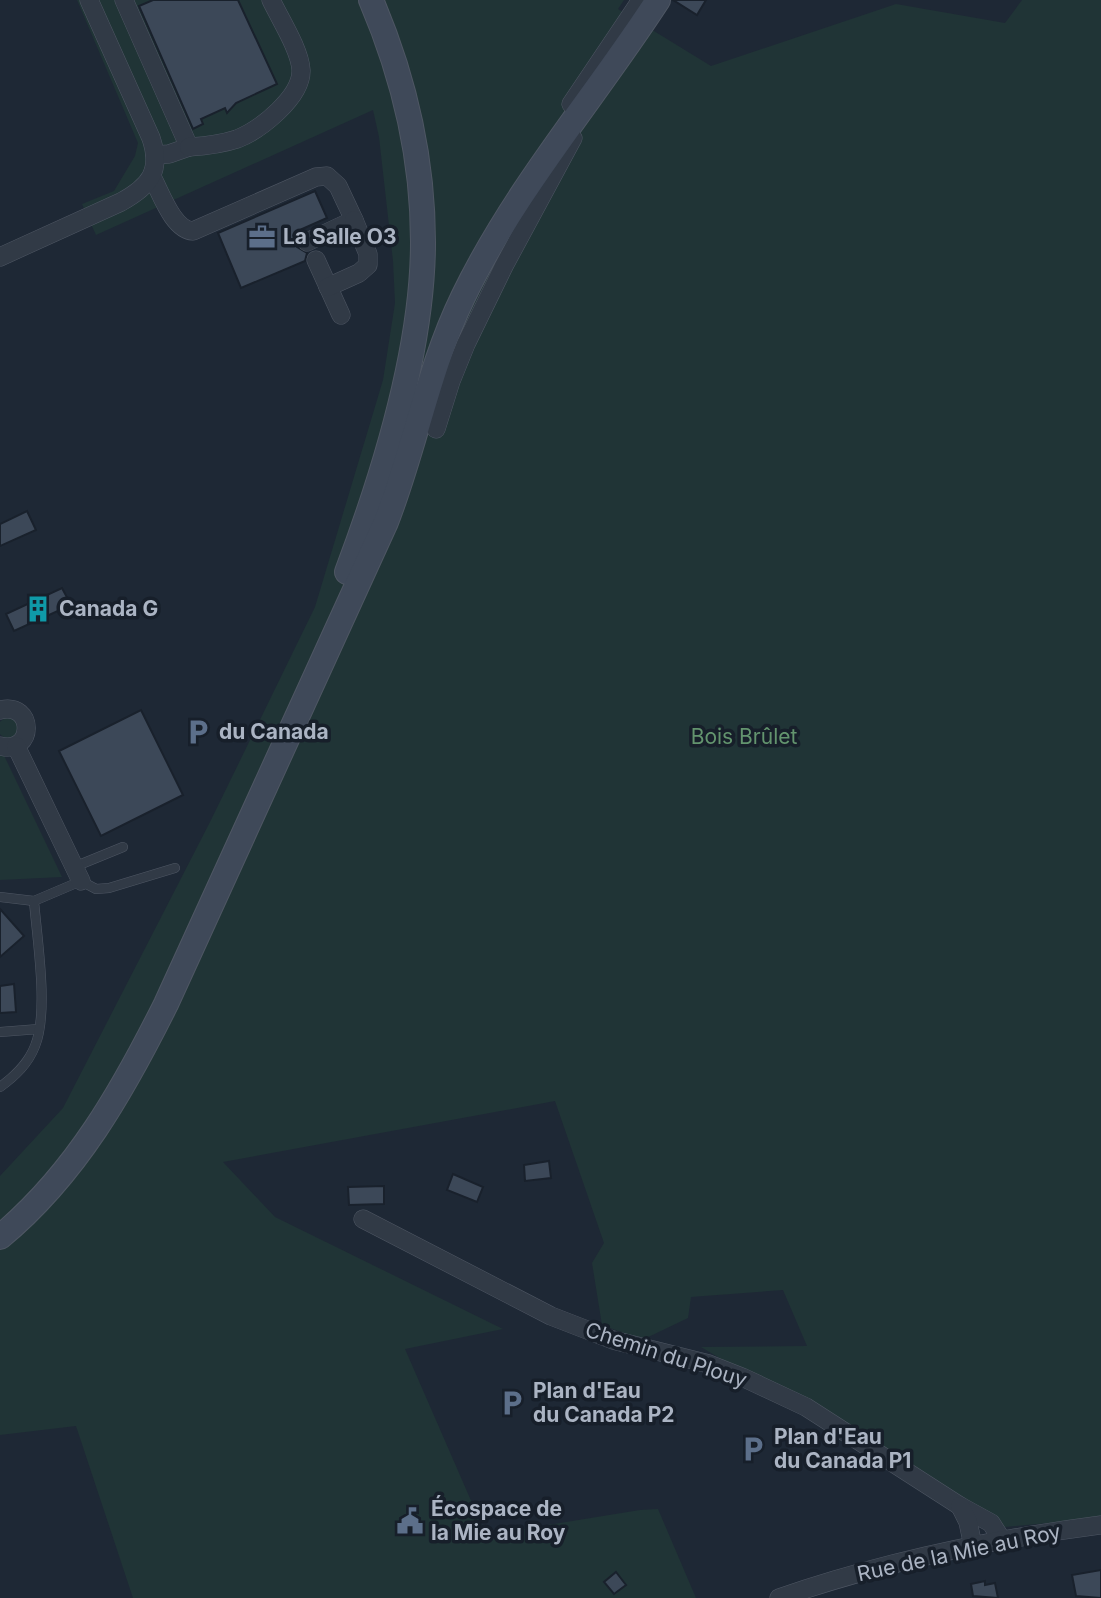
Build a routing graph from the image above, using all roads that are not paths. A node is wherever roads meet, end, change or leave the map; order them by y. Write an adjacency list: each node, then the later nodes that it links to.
1 (89, 0): 11 (street)
2 (124, 0): 10 (street)
3 (271, 0): 10 (street)
4 (360, 0): 9 (main road)
5 (371, 0): 9 (main road)
6 (385, 0): 21 (main road)
7 (641, 0): 12 (street)
8 (657, 0): 12 (main road)
9 (409, 112): 32 (main road)
10 (189, 147): 11 (street)
11 (155, 155): 13 (street)
12 (554, 158): 20 (street); 21 (main road)
13 (152, 177): 14 (street); 16 (street)
14 (354, 220): 15 (street); 18 (street)
15 (307, 242)
16 (0, 257)
17 (316, 260): 18 (street)
18 (328, 287): 19 (street)
19 (341, 315)
20 (436, 429)
21 (362, 573): 34 (main road)
22 (0, 710): 23 (street)
23 (8, 746): 26 (street)
24 (123, 847): 26 (lane)
25 (175, 868): 26 (lane)
26 (78, 874): 28 (lane)
27 (0, 897): 28 (lane)
28 (34, 901): 29 (lane)
29 (39, 1029): 30 (lane); 31 (lane)
30 (0, 1032)
31 (0, 1087)
32 (0, 1219)
33 (363, 1219): 35 (street, Chemin du Plouy)
34 (0, 1237)
35 (960, 1506): 37 (street, Chemin du Plouy); 38 (street)
36 (1101, 1525): 37 (street, Rue de la Mie au Roy)
37 (1002, 1540): 38 (street, Rue de la Mie au Roy)
38 (973, 1546): 39 (street, Rue de la Mie au Roy)
39 (779, 1598)

